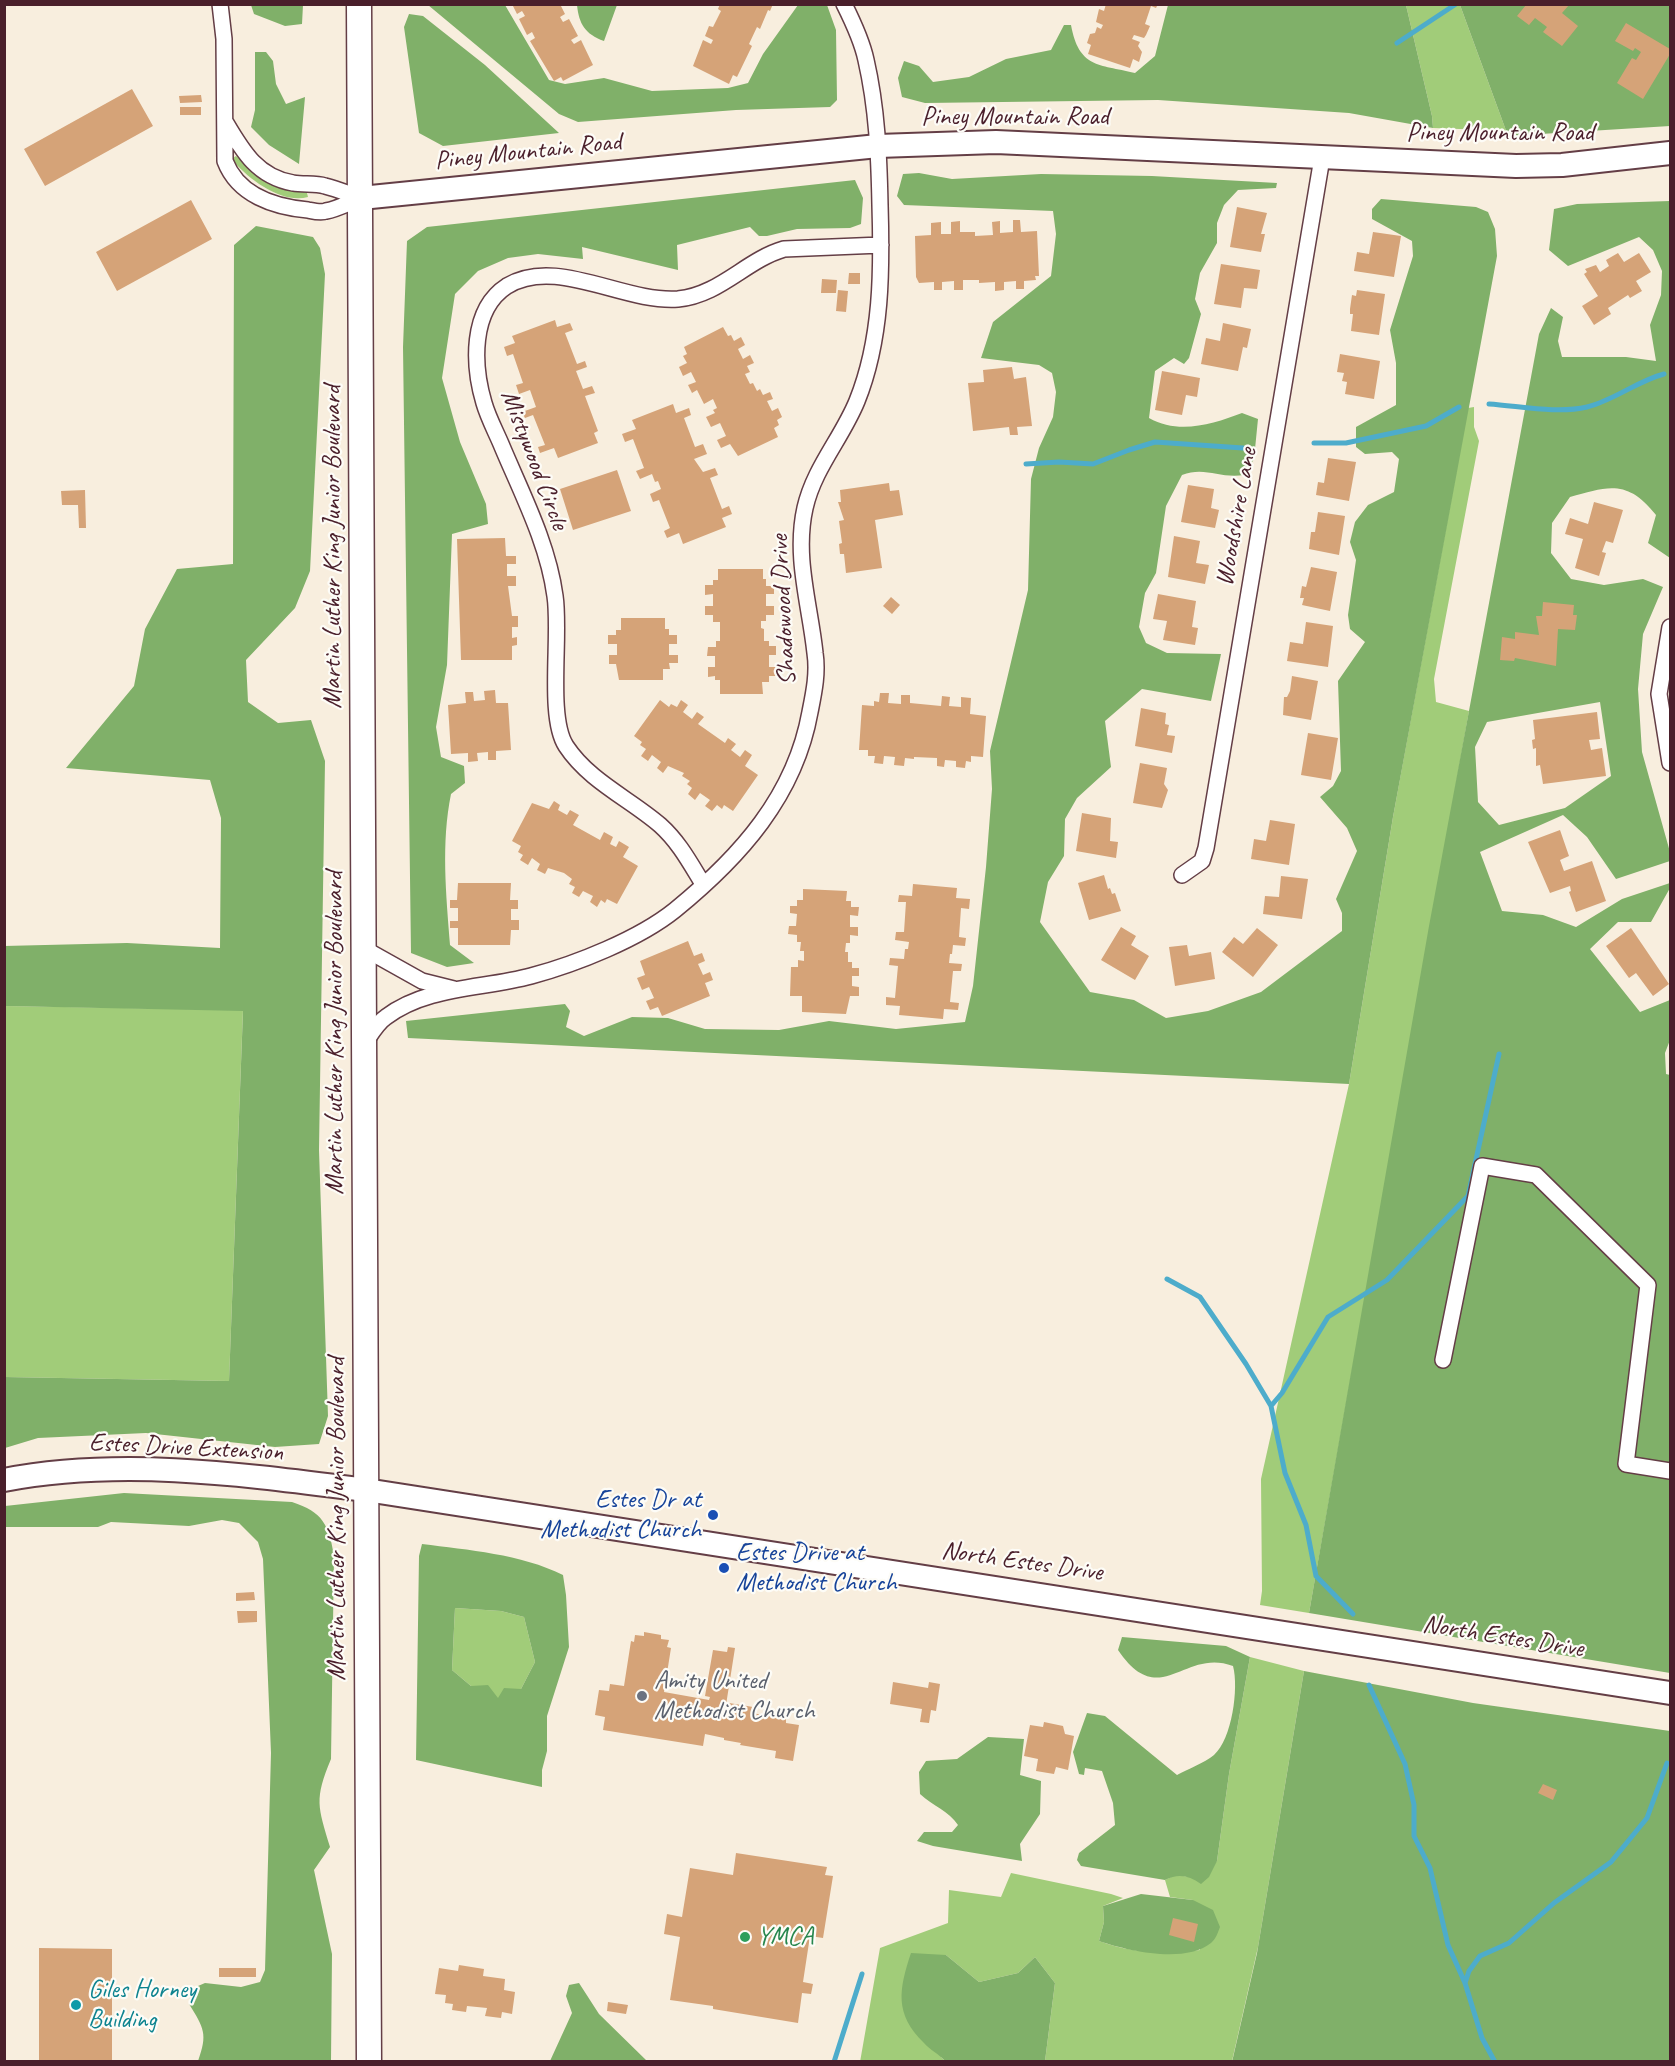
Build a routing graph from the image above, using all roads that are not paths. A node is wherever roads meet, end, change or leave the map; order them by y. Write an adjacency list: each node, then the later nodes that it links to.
1 (220, 4): 4 (street)
2 (359, 4): 8 (main road, Martin Luther King Junior Boulevard)
3 (844, 4): 5 (street, Shadowood Drive)
4 (226, 123): 8 (street); 8 (street)
5 (878, 146): 7 (main road, Piney Mountain Road); 8 (main road, Piney Mountain Road); 9 (street, Shadowood Drive)
6 (1671, 153): 7 (main road, Piney Mountain Road)
7 (1322, 158): 12 (street, Woodshire Lane)
8 (361, 198): 14 (main road, Martin Luther King Junior Boulevard)
9 (881, 245): 13 (street, Shadowood Drive); 13 (street, Mistywood Circle)
10 (1671, 627): 11 (street)
11 (1671, 763)
12 (1182, 874)
13 (703, 884): 15 (street, Shadowood Drive)
14 (363, 948): 15 (street, Shadowood Drive); 16 (main road, Martin Luther King Junior Boulevard)
15 (454, 989): 16 (street, Shadowood Drive)
16 (364, 1044): 20 (main road, Martin Luther King Junior Boulevard)
17 (1443, 1360): 18 (street)
18 (1671, 1471)
19 (4, 1480): 20 (main road, Estes Drive Extension)
20 (366, 1490): 21 (main road, North Estes Drive); 22 (main road, Martin Luther King Junior Boulevard)
21 (1671, 1693)
22 (369, 2061)

